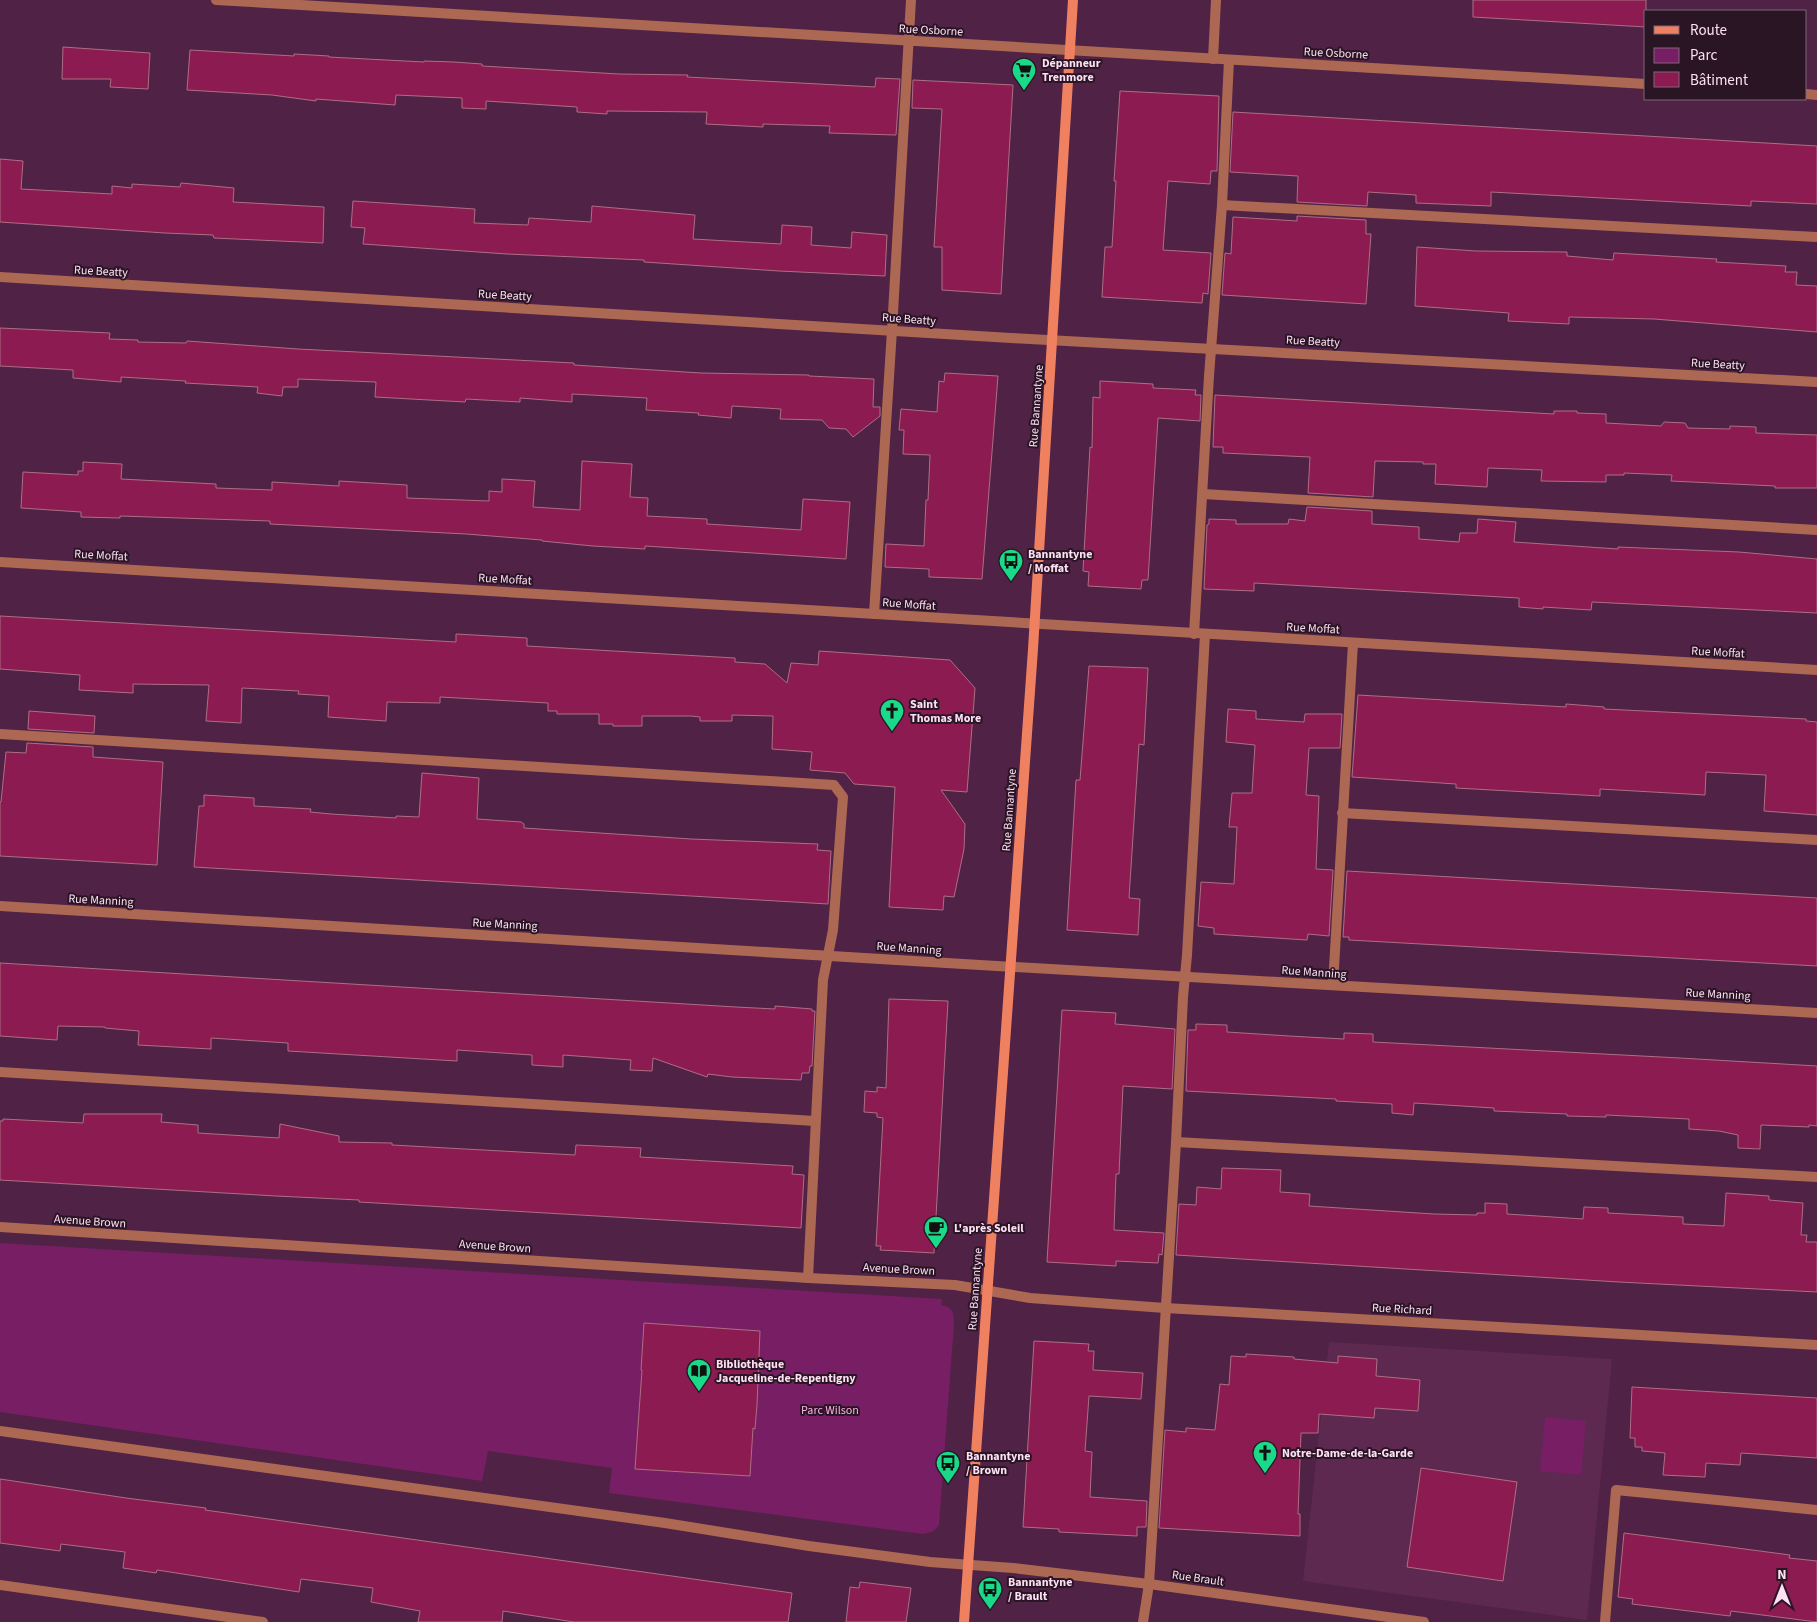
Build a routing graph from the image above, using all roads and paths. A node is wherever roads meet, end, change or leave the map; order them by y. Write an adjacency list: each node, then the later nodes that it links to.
1 (216, 0): 5 (street, Rue Osborne)
2 (911, 0): 5 (street)
3 (1074, 0): 6 (street, Rue Bannantyne)
4 (1216, 0): 7 (street)
5 (908, 41): 6 (street, Rue Osborne); 13 (street)
6 (1070, 50): 7 (street, Rue Osborne); 14 (street, Rue Bannantyne)
7 (1212, 59): 8 (street, Rue Osborne)
8 (1229, 60): 9 (street, Rue Osborne); 10 (street)
9 (1644, 84)
10 (1222, 205): 11 (street); 15 (street)
11 (1817, 237)
12 (0, 277): 13 (street, Rue Beatty)
13 (892, 330): 14 (street, Rue Beatty); 20 (street)
14 (1053, 340): 15 (street, Rue Beatty); 21 (street, Rue Bannantyne)
15 (1212, 348): 16 (street, Rue Beatty); 17 (street)
16 (1817, 382)
17 (1204, 494): 18 (street); 22 (street)
18 (1817, 530)
19 (0, 562): 20 (street, Rue Moffat)
20 (874, 614): 21 (street, Rue Moffat)
21 (1035, 624): 22 (street, Rue Moffat); 31 (street, Rue Bannantyne)
22 (1194, 634): 23 (street, Rue Moffat)
23 (1205, 634): 24 (street, Rue Moffat); 32 (street)
24 (1353, 643): 25 (street, Rue Moffat); 27 (street)
25 (1817, 670)
26 (0, 734): 30 (street)
27 (1342, 814): 28 (street); 33 (street)
28 (1817, 840)
29 (0, 906): 30 (street, Rue Manning)
30 (828, 955): 31 (street, Rue Manning); 36 (street)
31 (1011, 967): 32 (street, Rue Manning); 41 (street, Rue Bannantyne)
32 (1185, 976): 33 (street, Rue Manning); 37 (street)
33 (1333, 985): 34 (street, Rue Manning)
34 (1817, 1012)
35 (0, 1072): 36 (street)
36 (815, 1121): 40 (street)
37 (1176, 1142): 38 (street); 42 (street)
38 (1817, 1177)
39 (0, 1227): 40 (street, Avenue Brown)
40 (808, 1278): 41 (street, Avenue Brown)
41 (987, 1291): 42 (street, Rue Richard); 46 (street, Rue Bannantyne)
42 (1165, 1308): 43 (street, Rue Richard); 47 (street)
43 (1817, 1345)
44 (0, 1431): 46 (street)
45 (1817, 1510): 53 (street)
46 (968, 1564): 47 (street, Rue Brault); 50 (street, Rue Bannantyne)
47 (1149, 1584): 51 (street); 52 (street, Rue Brault)
48 (0, 1585): 49 (street)
49 (263, 1622)
50 (964, 1622)
51 (1143, 1622)
52 (1424, 1622)
53 (1605, 1622)

